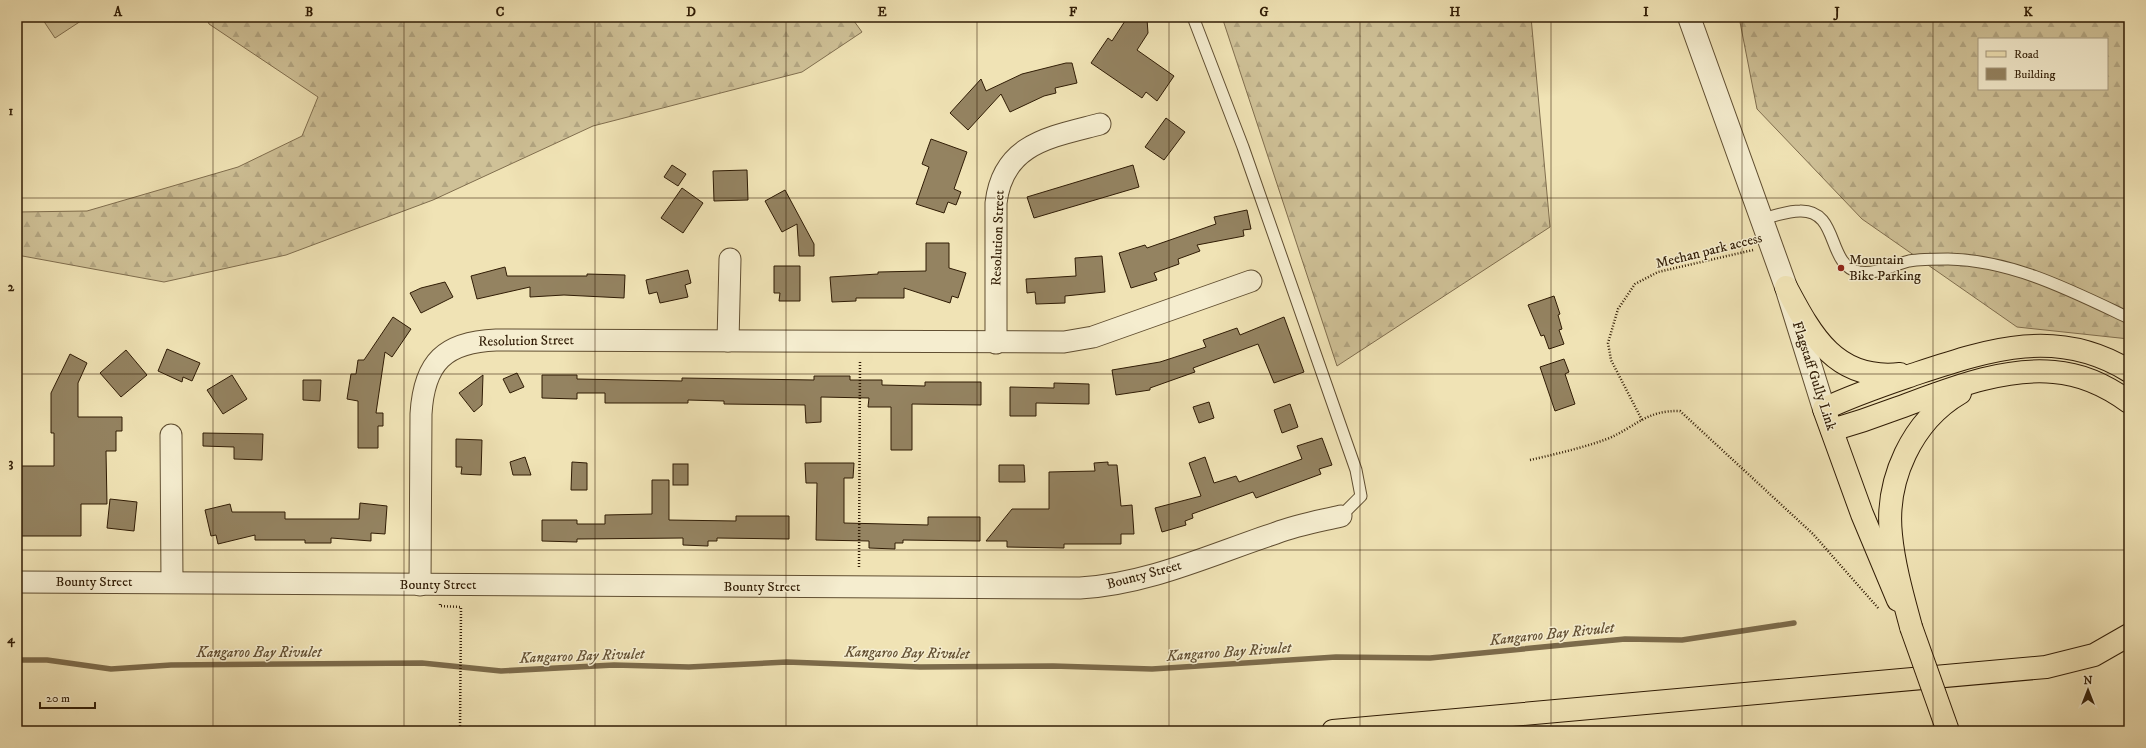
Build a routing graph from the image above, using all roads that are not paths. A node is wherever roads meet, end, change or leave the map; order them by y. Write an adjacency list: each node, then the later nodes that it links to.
1 (1193, 17): 18 (lane)
2 (1689, 17): 4 (street, Flagstaff Gully Link)
3 (1100, 124): 10 (street, Resolution Street)
4 (1762, 219): 7 (street, Flagstaff Gully Link); 8 (lane)
5 (730, 259): 9 (street)
6 (1251, 281): 10 (street, Resolution Street)
7 (1786, 286): 11 (main road); 15 (street, Flagstaff Gully Link)
8 (2129, 318)
9 (728, 341): 10 (street, Resolution Street); 21 (street, Resolution Street)
10 (996, 343)
11 (1944, 365): 12 (main road); 15 (main road)
12 (2129, 371)
13 (1994, 378): 14 (main road); 16 (main road); 22 (main road)
14 (2129, 402)
15 (1824, 409): 16 (main road, Flagstaff Gully Link)
16 (1832, 430): 22 (main road, Flagstaff Gully Link)
17 (171, 435): 20 (street)
18 (1341, 516): 21 (street, Bounty Street)
19 (17, 582): 20 (street, Bounty Street)
20 (172, 582): 21 (street, Bounty Street)
21 (430, 585)
22 (1911, 627): 25 (main road, Flagstaff Gully Link, bridge)
23 (2129, 635): 24 (main road)
24 (1333, 731)
25 (1948, 731)

